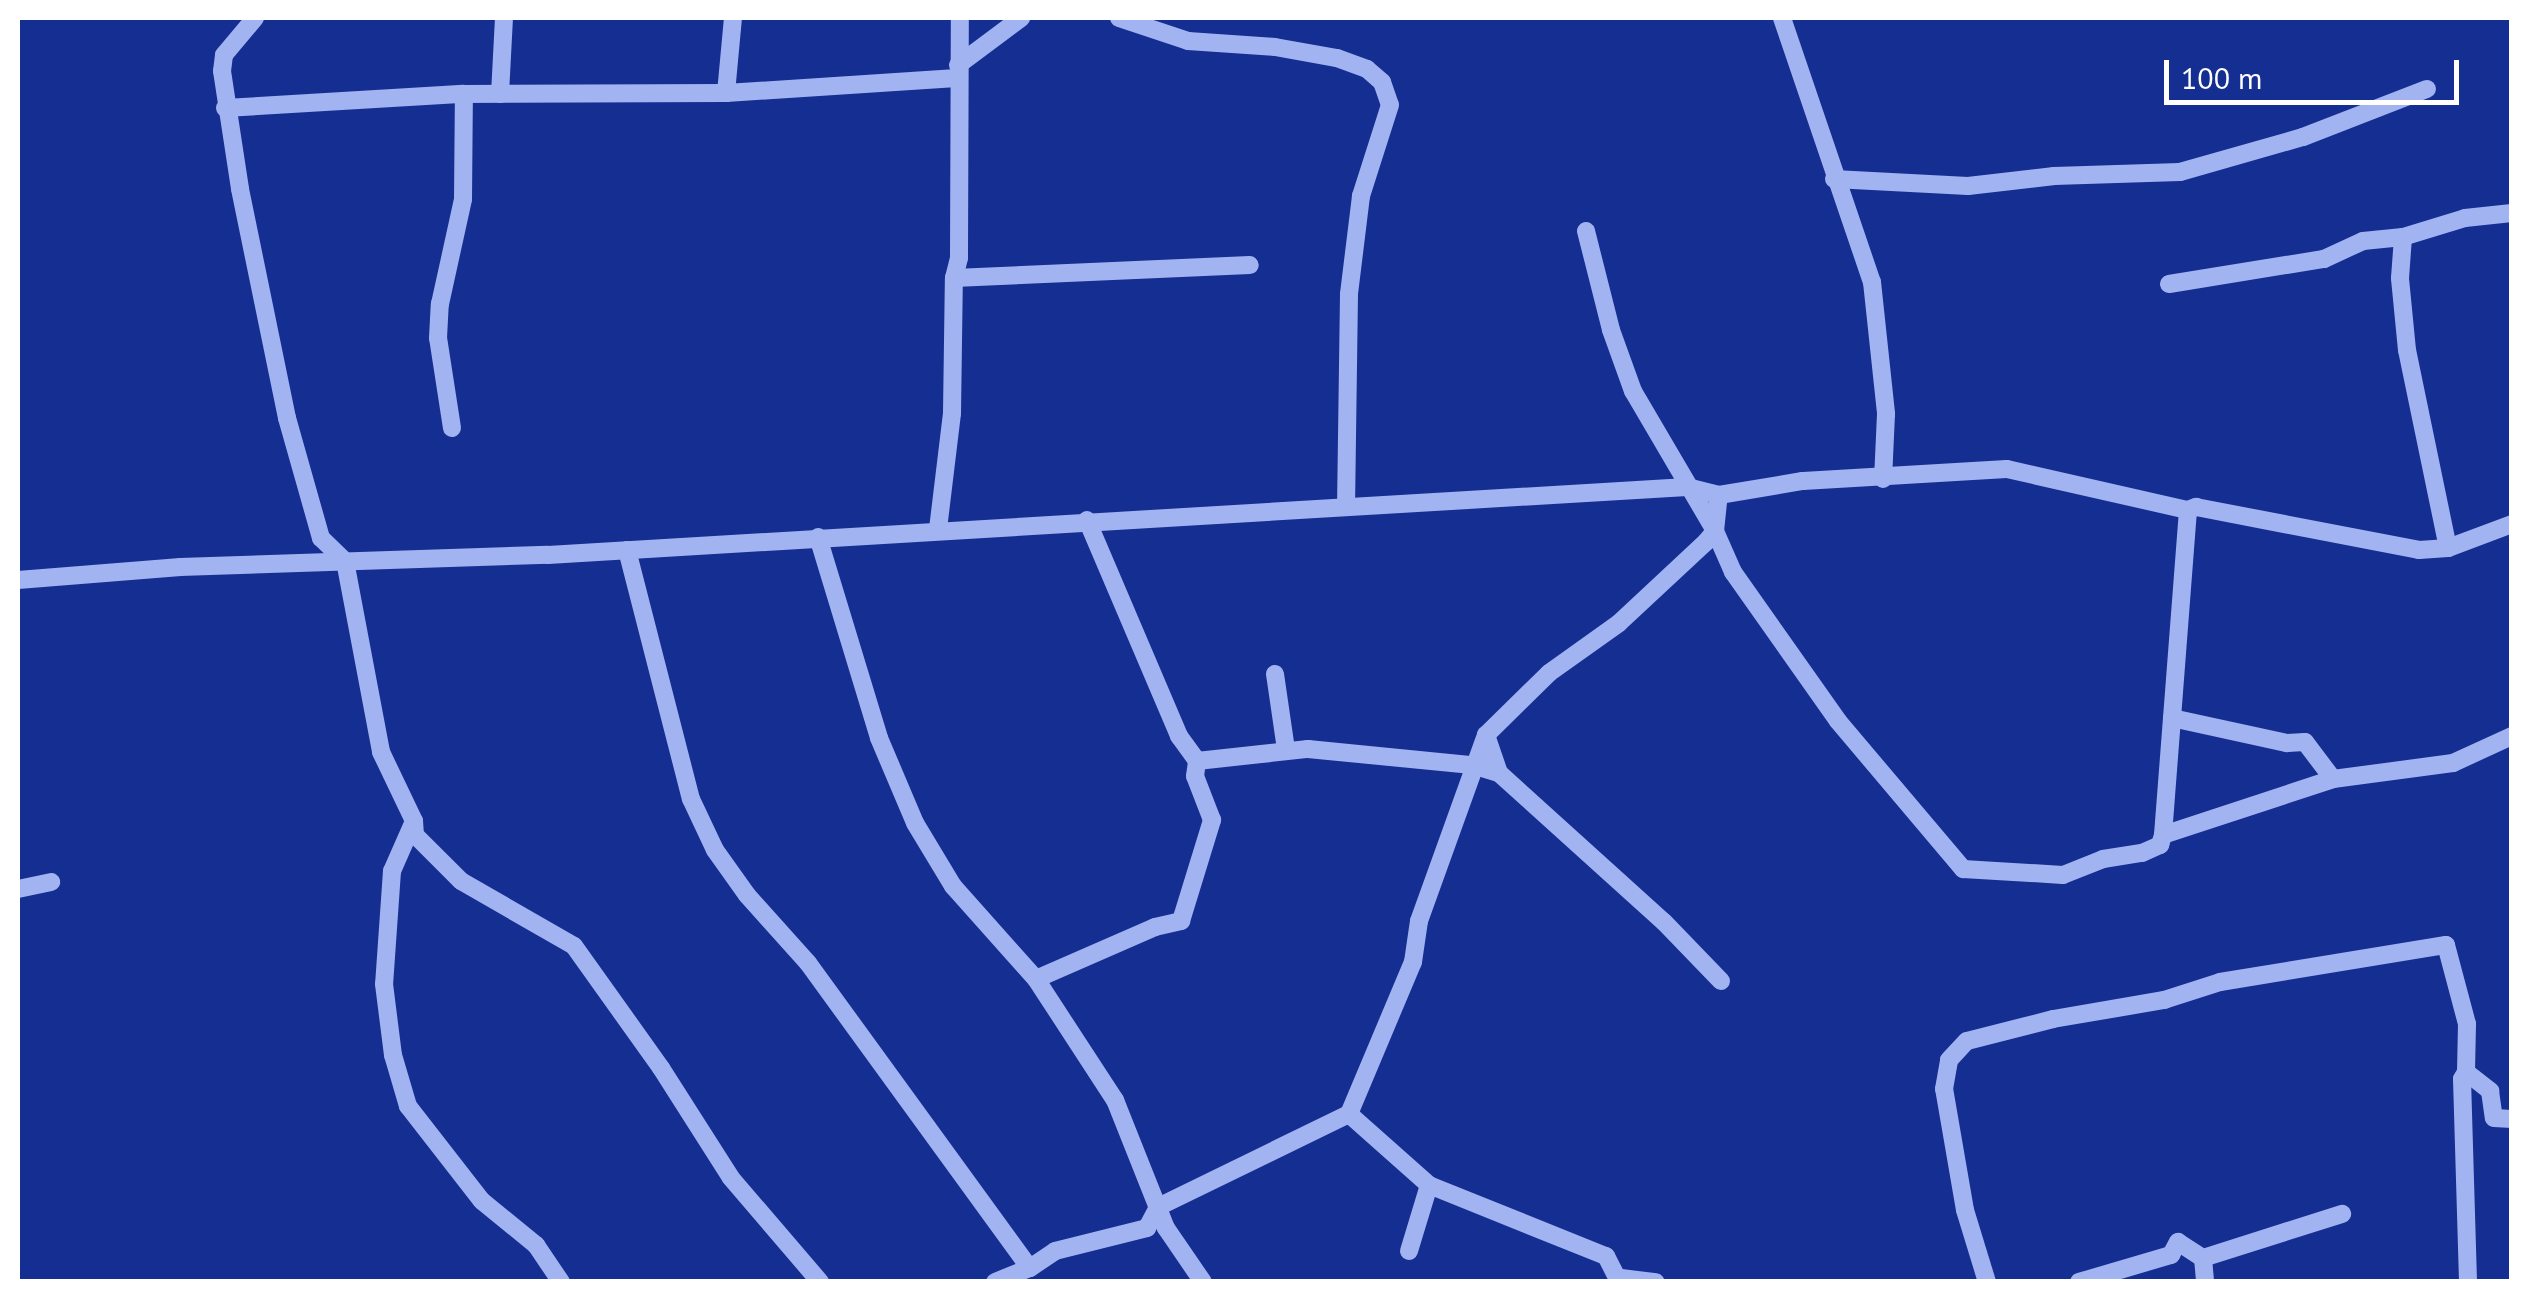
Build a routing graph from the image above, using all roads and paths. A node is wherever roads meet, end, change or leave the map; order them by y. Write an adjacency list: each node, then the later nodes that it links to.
1 (255, 18): 13 (street)
2 (504, 18): 12 (street)
3 (733, 18): 10 (street)
4 (960, 18): 8 (street)
5 (1022, 18): 8 (street)
6 (1120, 18): 25 (street)
7 (1782, 18): 14 (street)
8 (958, 71): 10 (street); 19 (street)
9 (2427, 89): 14 (street)
10 (726, 93): 12 (street)
11 (464, 94): 12 (street); 13 (street); 21 (street)
12 (500, 94)
13 (225, 108): 34 (street)
14 (1834, 178): 22 (street)
15 (2512, 213): 17 (street)
16 (1586, 232): 23 (street)
17 (2402, 236): 20 (street); 32 (street)
18 (1250, 265): 19 (street)
19 (954, 278): 29 (street)
20 (2169, 284)
21 (452, 428)
22 (1883, 479): 24 (street); 26 (street)
23 (1687, 487): 24 (street); 25 (street); 30 (street)
24 (1718, 495): 30 (street)
25 (1346, 506): 27 (street)
26 (2188, 510): 32 (street); 37 (street)
27 (1087, 520): 29 (street); 41 (street)
28 (2512, 524): 32 (street)
29 (938, 530): 31 (street)
30 (1715, 530): 38 (street); 46 (street)
31 (818, 538): 33 (street); 49 (street)
32 (2448, 548)
33 (627, 550): 34 (street); 59 (street)
34 (344, 561): 35 (street); 45 (street)
35 (18, 580)
36 (1275, 674): 40 (street)
37 (2172, 718): 44 (street); 46 (street)
38 (1486, 734): 42 (street); 43 (street)
39 (2512, 736): 44 (street)
40 (1286, 749): 41 (street); 42 (street)
41 (1196, 762): 49 (street)
42 (1472, 765): 43 (street); 52 (street)
43 (1499, 773): 50 (street)
44 (2333, 778): 46 (street)
45 (414, 820): 61 (street); 62 (street)
46 (2163, 835)
47 (51, 882): 48 (street)
48 (18, 889)
49 (1036, 980): 55 (street)
50 (1721, 982)
51 (2466, 1072): 53 (street); 66 (street); 69 (street)
52 (1349, 1114): 54 (street); 55 (street)
53 (2512, 1119)
54 (1428, 1185): 57 (street); 60 (street)
55 (1158, 1207): 59 (street); 64 (street)
56 (2342, 1214): 58 (street)
57 (1409, 1251)
58 (2203, 1258): 67 (street); 68 (street)
59 (1030, 1268): 63 (street)
60 (1620, 1280): 65 (street)
61 (562, 1282)
62 (820, 1282)
63 (995, 1282)
64 (1202, 1282)
65 (1656, 1282)
66 (1987, 1282)
67 (2079, 1282)
68 (2206, 1282)
69 (2468, 1282)

